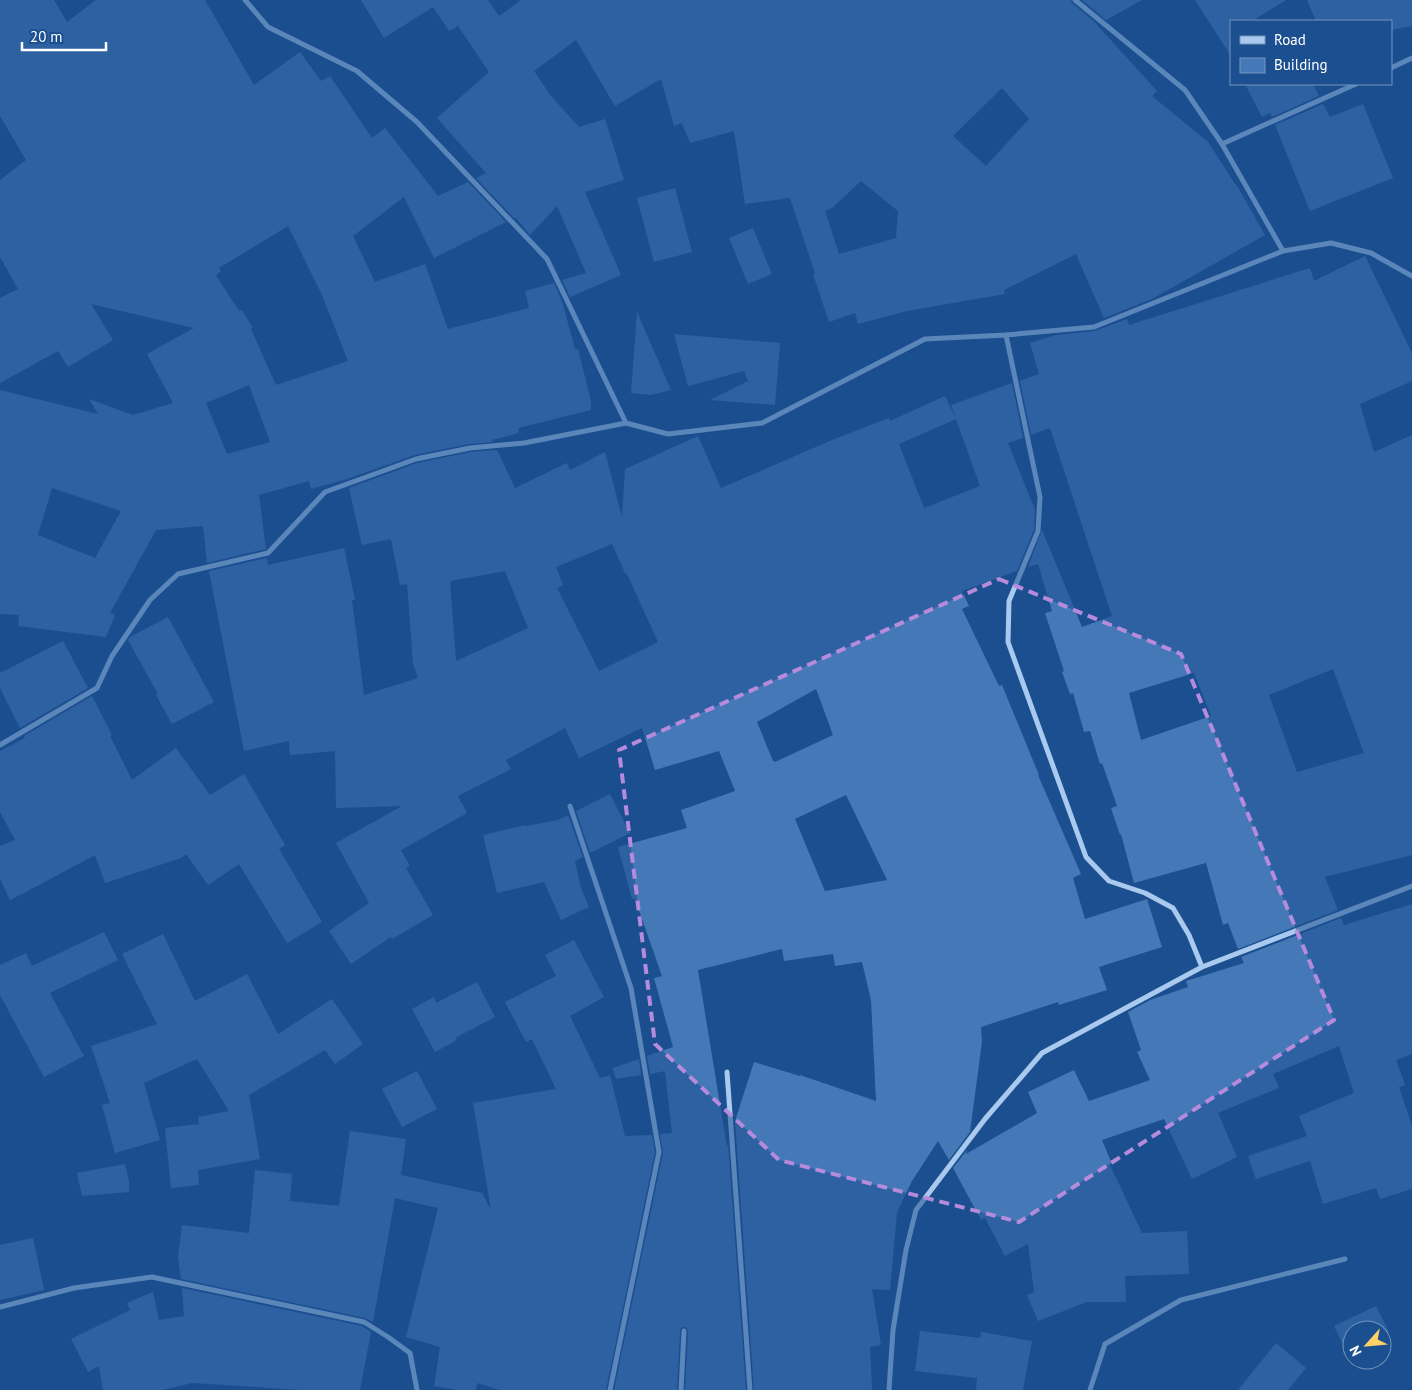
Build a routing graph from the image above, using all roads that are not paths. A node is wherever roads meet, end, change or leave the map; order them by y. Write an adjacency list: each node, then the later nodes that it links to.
1 (244, 0): 10 (street)
2 (1075, 0): 6 (street)
3 (1412, 58): 4 (street)
4 (1392, 68)
5 (1354, 85): 6 (street)
6 (1222, 144): 7 (street)
7 (1283, 251): 8 (street); 9 (street)
8 (1412, 276)
9 (1006, 335): 10 (street); 14 (street)
10 (626, 423): 11 (street)
11 (0, 745)
12 (570, 806): 20 (street)
13 (1412, 886): 14 (street)
14 (1202, 967): 23 (street)
15 (727, 1072): 22 (street)
16 (1345, 1259): 24 (street)
17 (0, 1307): 19 (street)
18 (684, 1331): 21 (street)
19 (417, 1390)
20 (610, 1390)
21 (682, 1390)
22 (750, 1390)
23 (889, 1390)
24 (1090, 1390)

